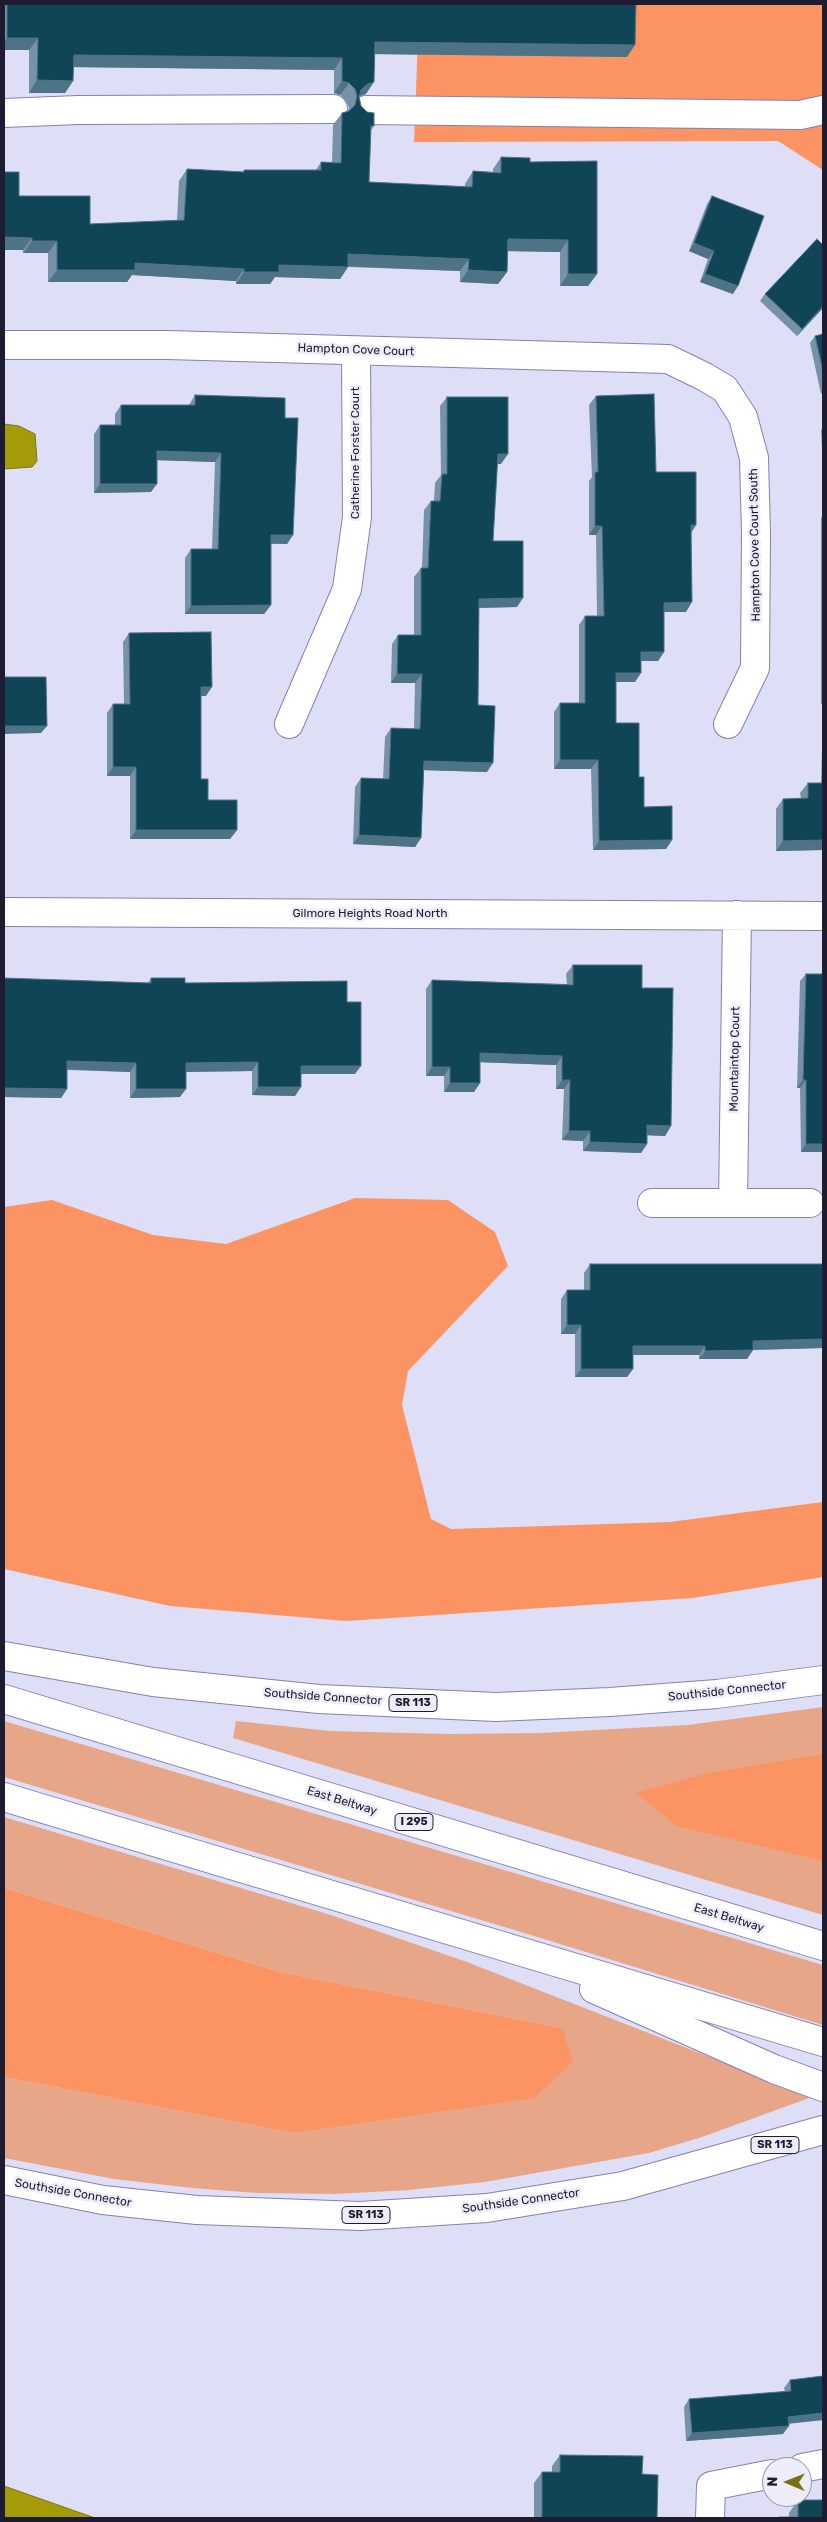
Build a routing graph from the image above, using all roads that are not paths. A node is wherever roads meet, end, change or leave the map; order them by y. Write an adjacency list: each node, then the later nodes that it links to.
1 (333, 110): 4 (main road)
2 (366, 110): 3 (main road)
3 (823, 110)
4 (4, 113)
5 (4, 345): 6 (main road, Hampton Cove Court)
6 (356, 351): 7 (main road, Hampton Cove Court); 8 (main road, Catherine Forster Court)
7 (705, 377): 9 (main road, Hampton Cove Court South)
8 (289, 724)
9 (728, 724)
10 (4, 912): 11 (main road, Gilmore Heights Road North)
11 (737, 915): 12 (main road, Gilmore Heights Road North); 14 (main road, Mountaintop Court)
12 (823, 916)
13 (652, 1203): 14 (main road)
14 (733, 1203): 15 (main road)
15 (810, 1203)
16 (4, 1656): 17 (main road, Southside Connector / SR 113)
17 (823, 1680)
18 (4, 1699): 21 (main road, East Beltway / I 295)
19 (4, 1797): 20 (main road)
20 (482, 1939): 22 (main road); 23 (main road)
21 (823, 1946)
22 (823, 2042)
23 (823, 2087)
24 (823, 2130): 25 (main road, Southside Connector / SR 113)
25 (4, 2180)
26 (762, 2476): 27 (main road)
27 (710, 2518)

